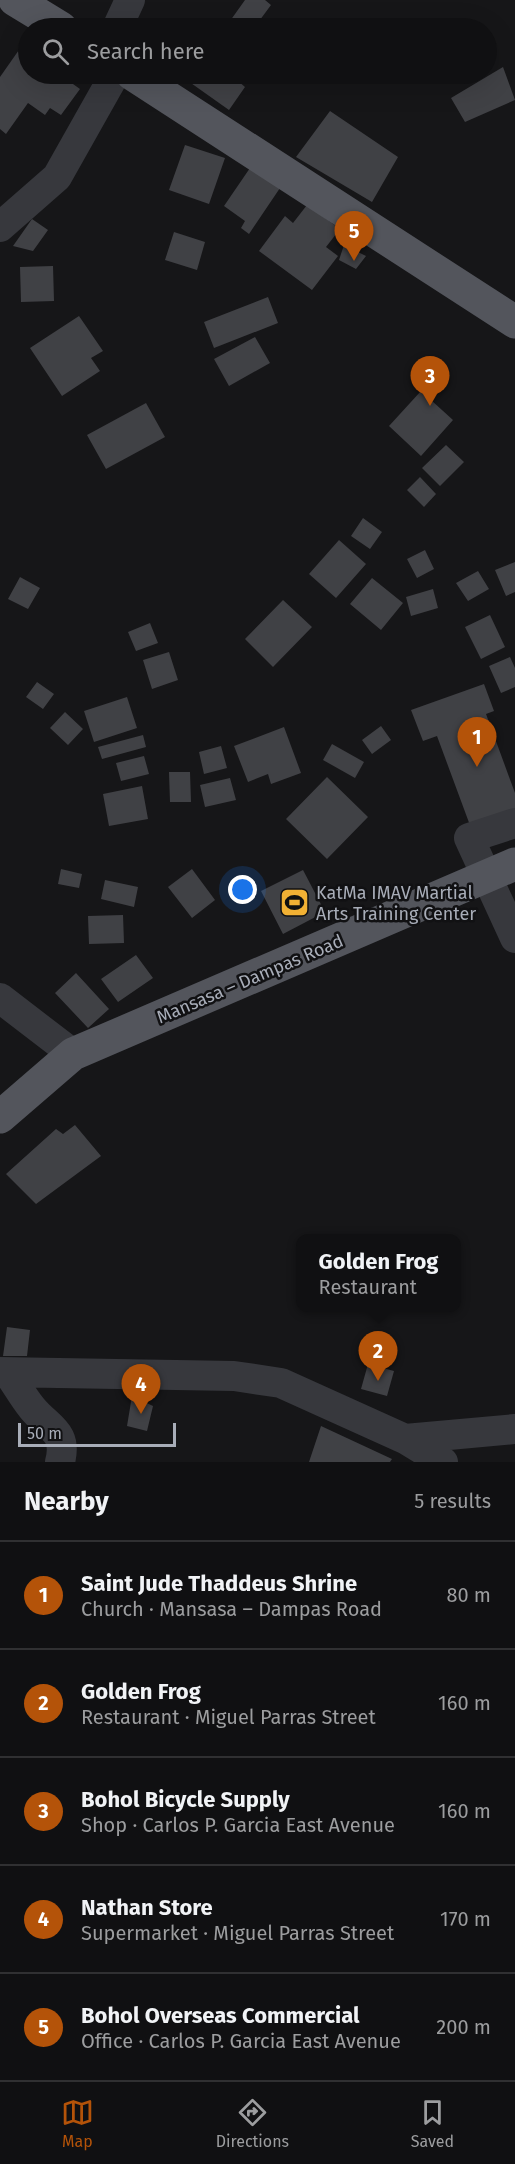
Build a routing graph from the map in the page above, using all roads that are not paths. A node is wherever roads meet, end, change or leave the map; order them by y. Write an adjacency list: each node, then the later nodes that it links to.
1 (15, 0): 3 (main road)
2 (130, 0): 4 (street)
3 (44, 18)
4 (122, 18)
5 (109, 84): 7 (street)
6 (147, 84): 8 (main road)
7 (0, 227)
8 (515, 322)
9 (515, 823): 10 (street)
10 (501, 869): 11 (street); 13 (main road, Mansasa – Dampas Road)
11 (515, 938)
12 (0, 998): 13 (street)
13 (73, 1054): 14 (main road, Mansasa – Dampas Road)
14 (0, 1117)
15 (4, 1372): 17 (street); 18 (street)
16 (515, 1429): 17 (street)
17 (405, 1439): 19 (street)
18 (60, 1462)
19 (443, 1462)

